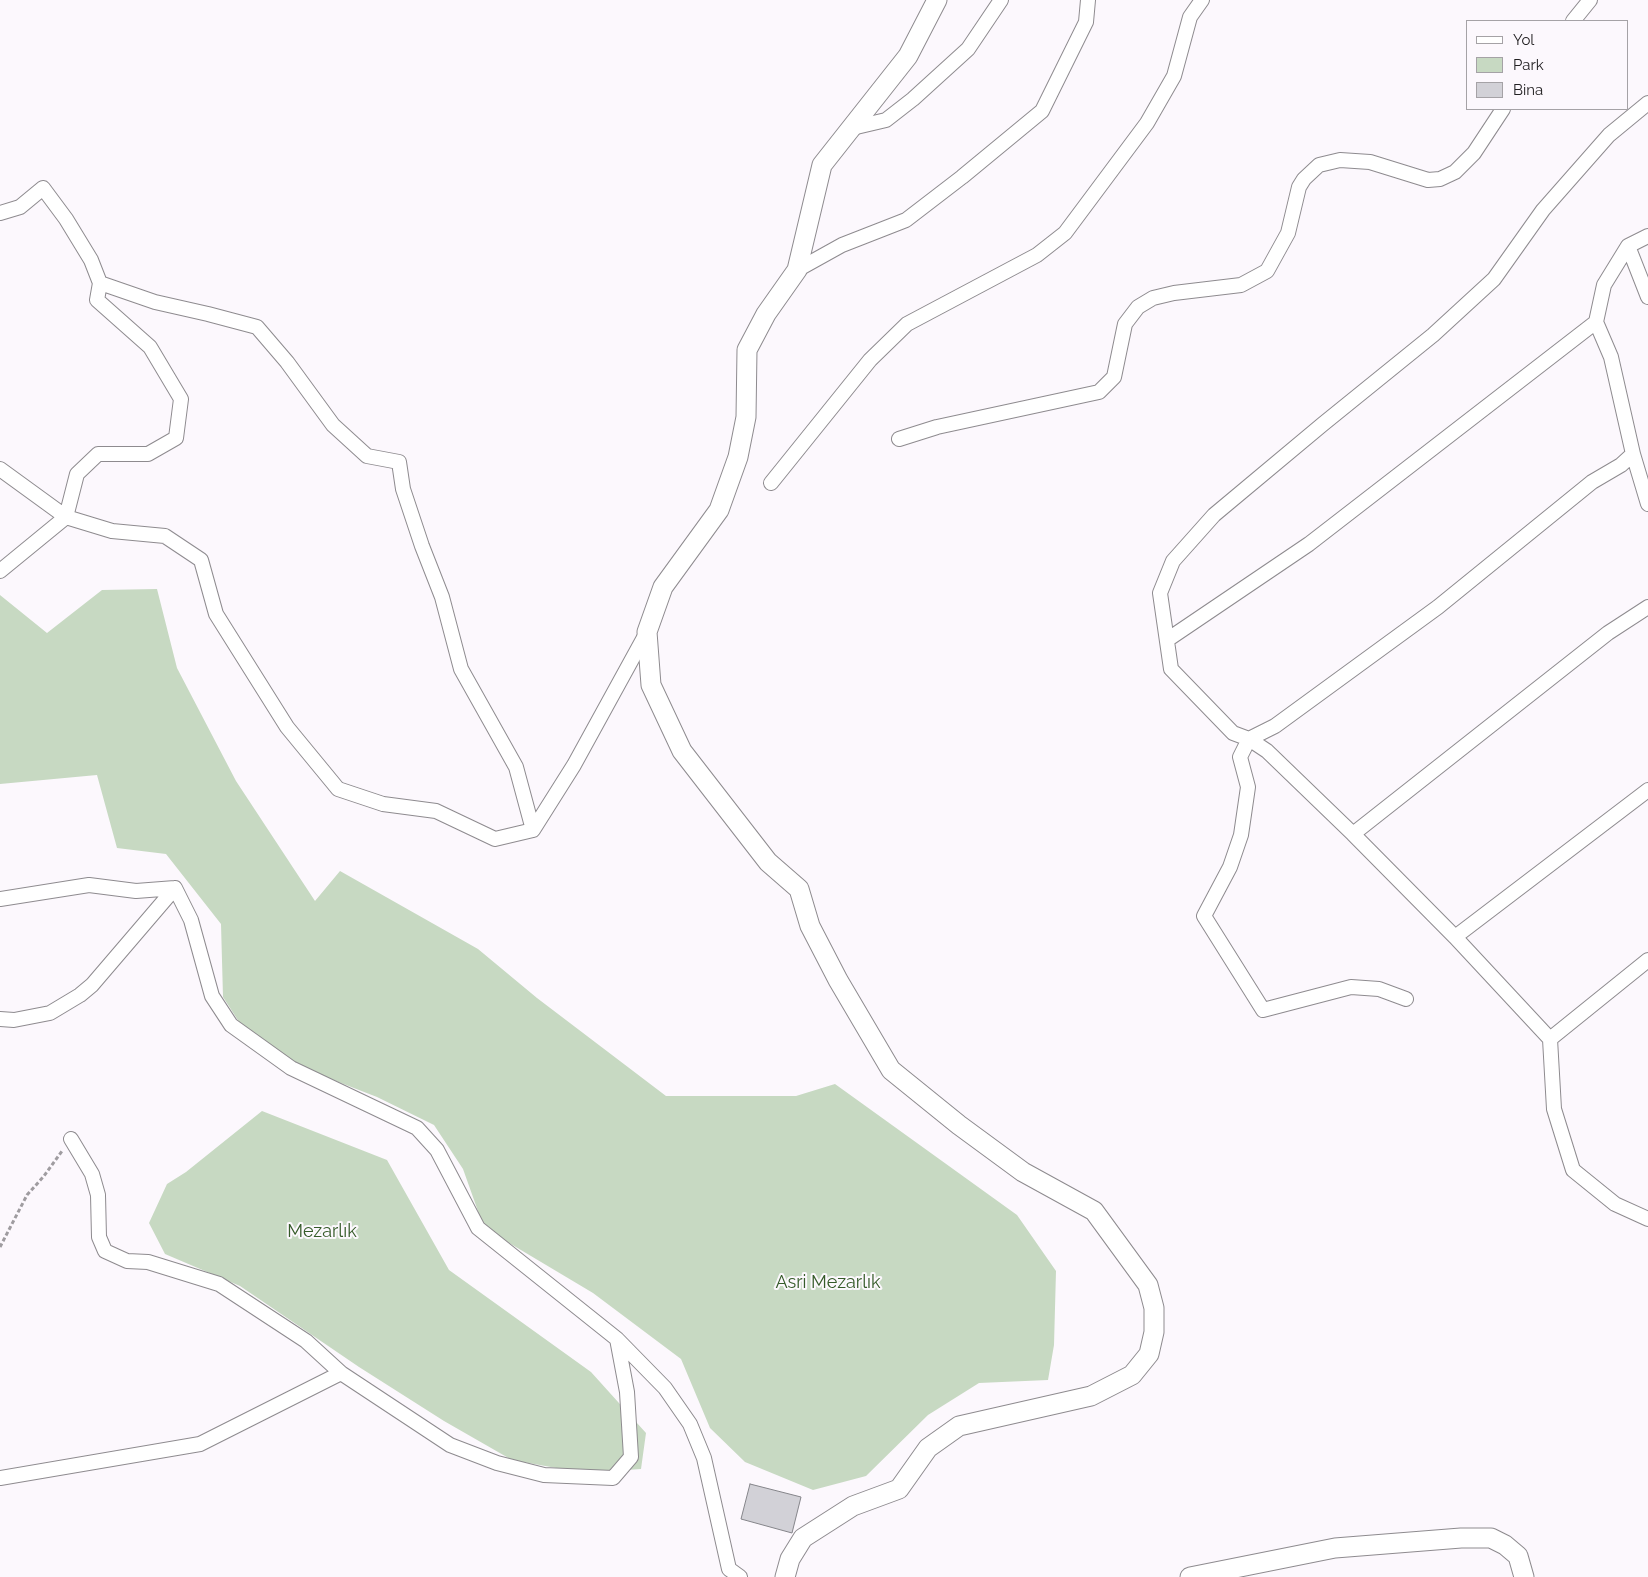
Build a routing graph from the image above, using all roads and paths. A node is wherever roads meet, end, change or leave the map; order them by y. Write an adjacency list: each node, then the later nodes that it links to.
1 (937, 0): 9 (main road)
2 (1001, 0): 9 (street)
3 (1088, 0): 13 (street)
4 (1202, 0): 20 (street)
5 (1590, 0): 6 (street)
6 (1574, 20)
7 (1648, 103): 26 (street)
8 (1502, 110): 17 (street)
9 (852, 128): 13 (main road)
10 (0, 213): 14 (street)
11 (1648, 236): 12 (street)
12 (1628, 246): 15 (street); 16 (street)
13 (797, 270): 25 (main road)
14 (100, 283): 22 (street); 29 (street)
15 (1648, 297)
16 (1596, 322): 18 (street); 26 (street)
17 (899, 439)
18 (1633, 454): 21 (street); 27 (street)
19 (0, 469): 22 (street)
20 (771, 483)
21 (1648, 504)
22 (66, 517): 23 (street); 29 (street)
23 (0, 572)
24 (1648, 607): 30 (street)
25 (647, 632): 29 (street); 45 (main road)
26 (1167, 640): 27 (street)
27 (1249, 739): 30 (street); 35 (street)
28 (1648, 790): 33 (street)
29 (533, 830)
30 (1353, 834): 33 (street)
31 (175, 888): 32 (street); 36 (street); 41 (street)
32 (1, 898)
33 (1455, 937): 37 (street)
34 (1648, 960): 37 (street)
35 (1406, 999)
36 (0, 1019)
37 (1550, 1039): 39 (street)
38 (70, 1139): 40 (path); 42 (street)
39 (1648, 1219)
40 (0, 1247)
41 (618, 1339): 42 (street); 44 (street)
42 (341, 1373): 43 (street)
43 (0, 1478)
44 (740, 1577)
45 (785, 1577)
46 (1190, 1577): 47 (main road)
47 (1524, 1577)

